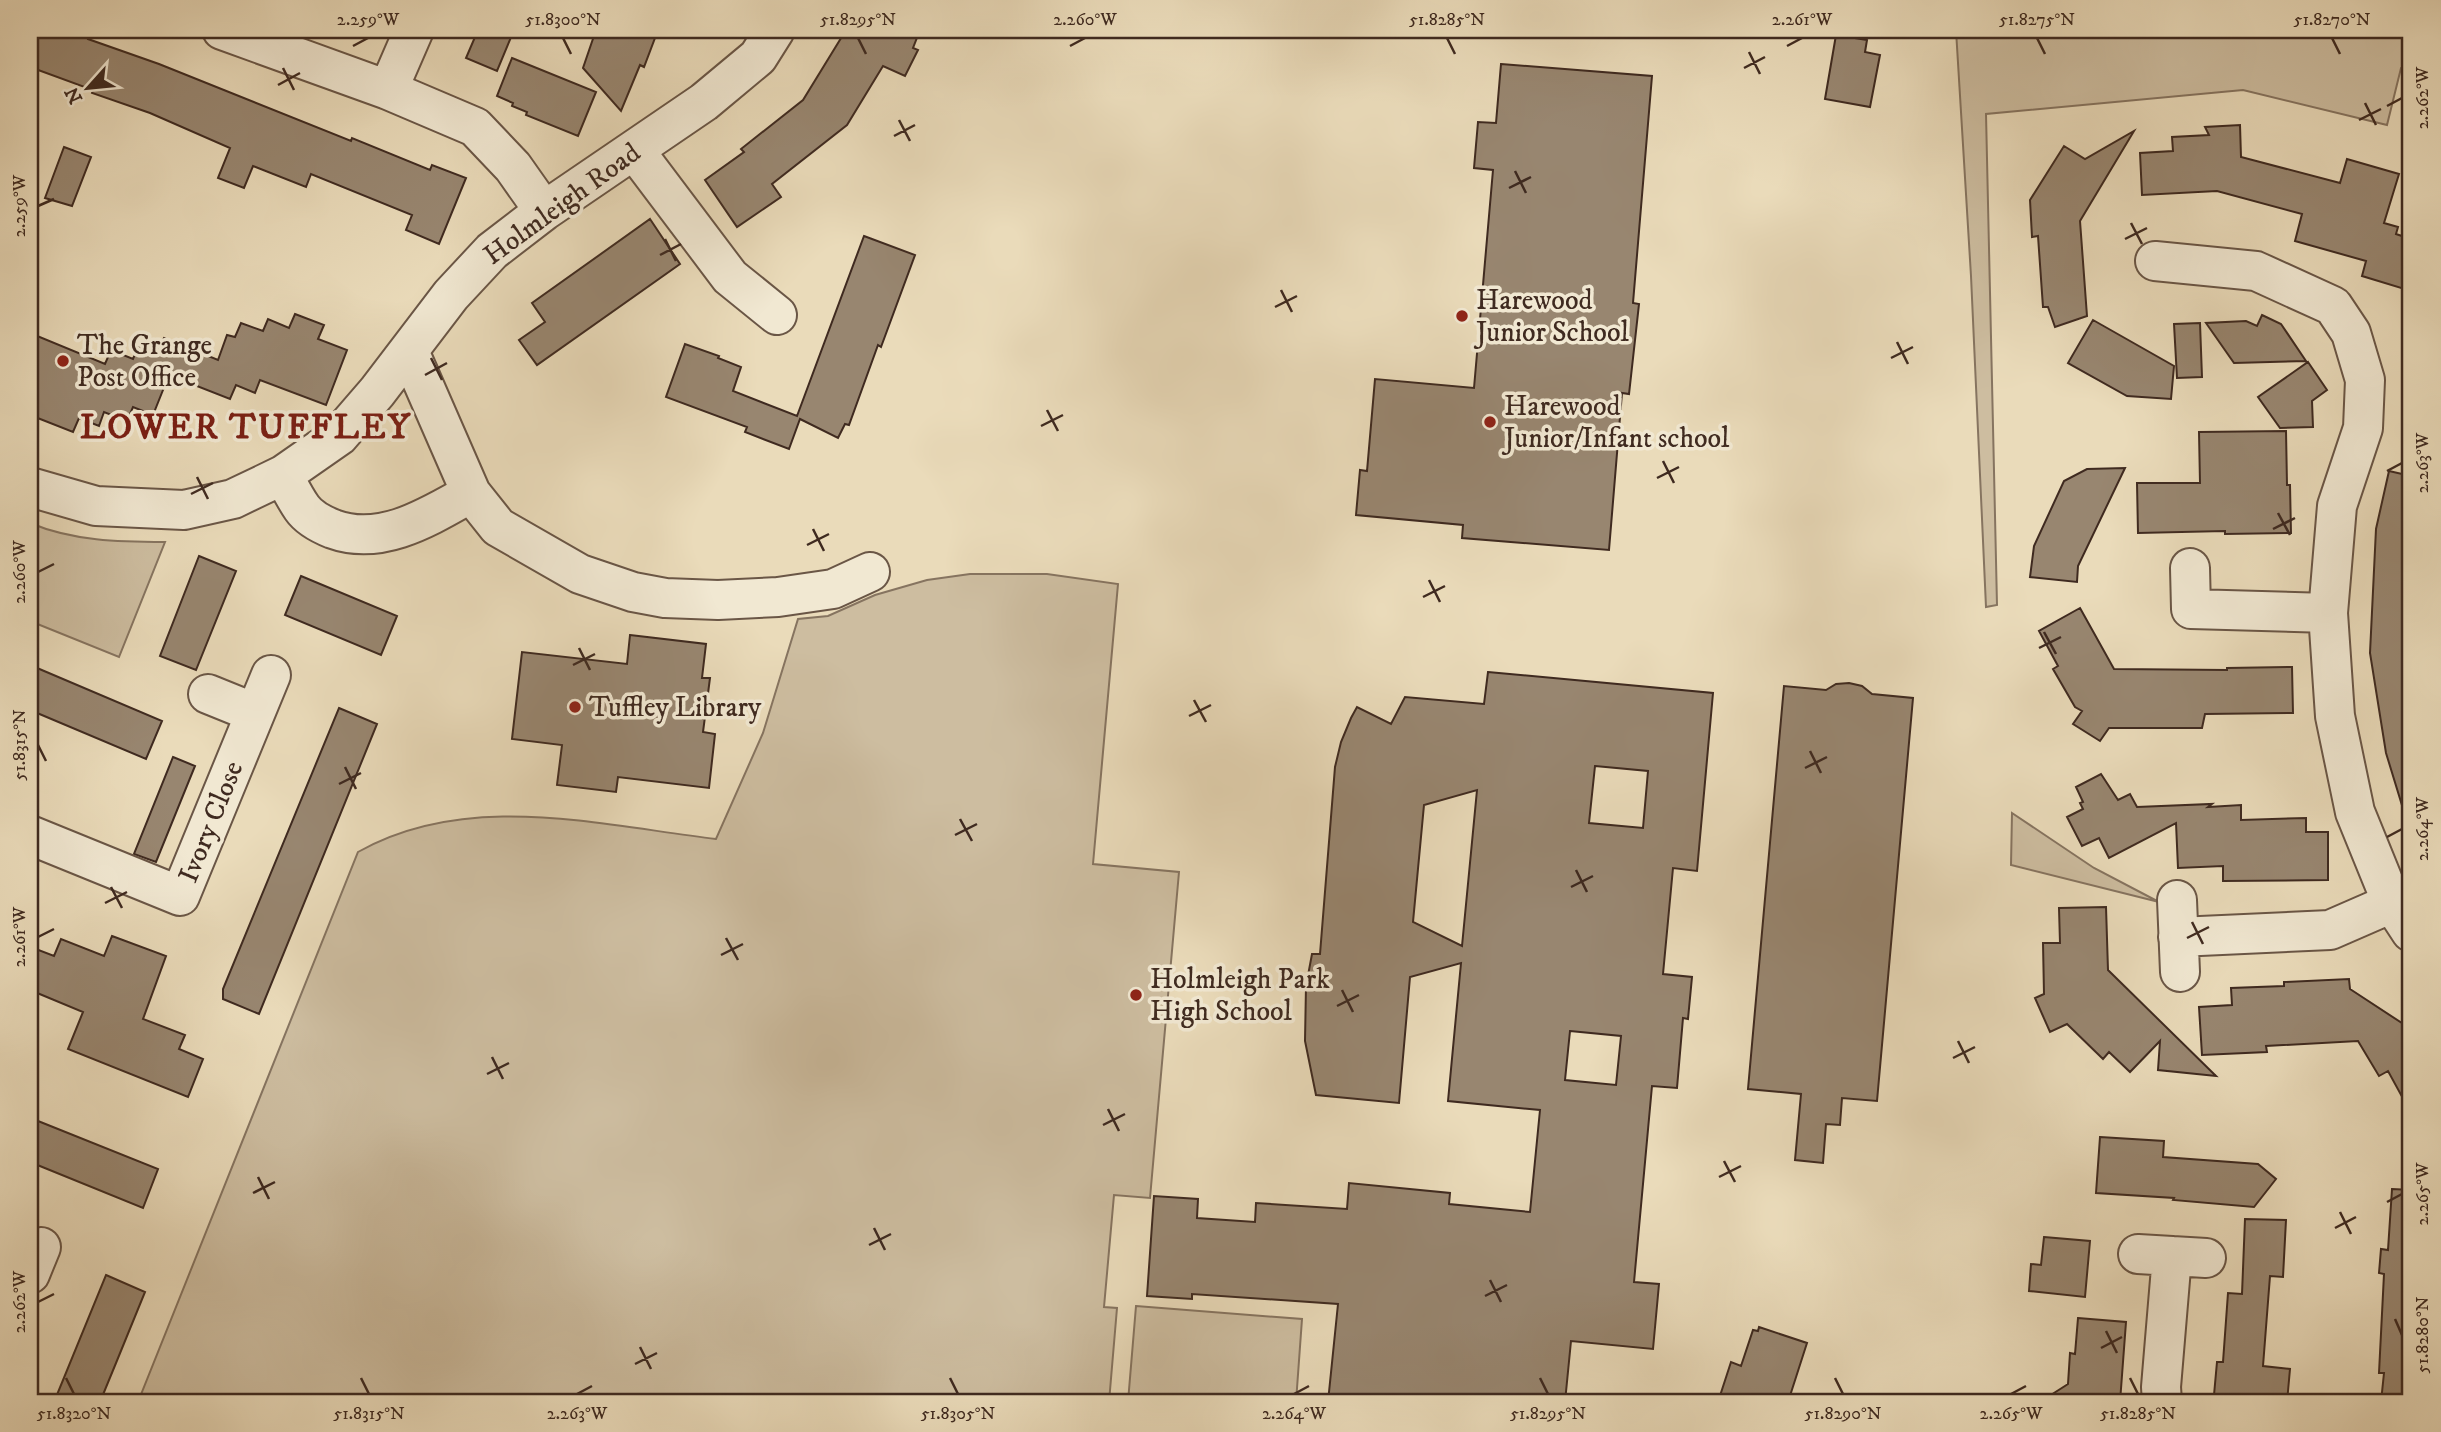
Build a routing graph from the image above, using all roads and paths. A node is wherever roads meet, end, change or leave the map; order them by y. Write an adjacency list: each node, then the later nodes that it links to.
1 (222, 30): 4 (street)
2 (414, 30): 4 (street)
3 (775, 30): 5 (street, Holmleigh Road)
4 (388, 90): 6 (street)
5 (635, 151): 6 (street, Holmleigh Road); 8 (street)
6 (544, 211): 9 (street, Holmleigh Road)
7 (2155, 261): 15 (street)
8 (777, 315)
9 (409, 351): 10 (street, Holmleigh Road); 12 (street)
10 (283, 475): 11 (street, Holmleigh Road); 12 (street)
11 (30, 487)
12 (471, 493): 14 (street)
13 (2190, 568): 15 (street)
14 (870, 572)
15 (2328, 612): 20 (street)
16 (271, 674): 18 (street, Ivory Close)
17 (208, 694): 18 (street)
18 (255, 713): 19 (street, Ivory Close)
19 (30, 835)
20 (2402, 918): 21 (street)
21 (2178, 936)
22 (2172, 1256): 23 (street)
23 (2162, 1402)

